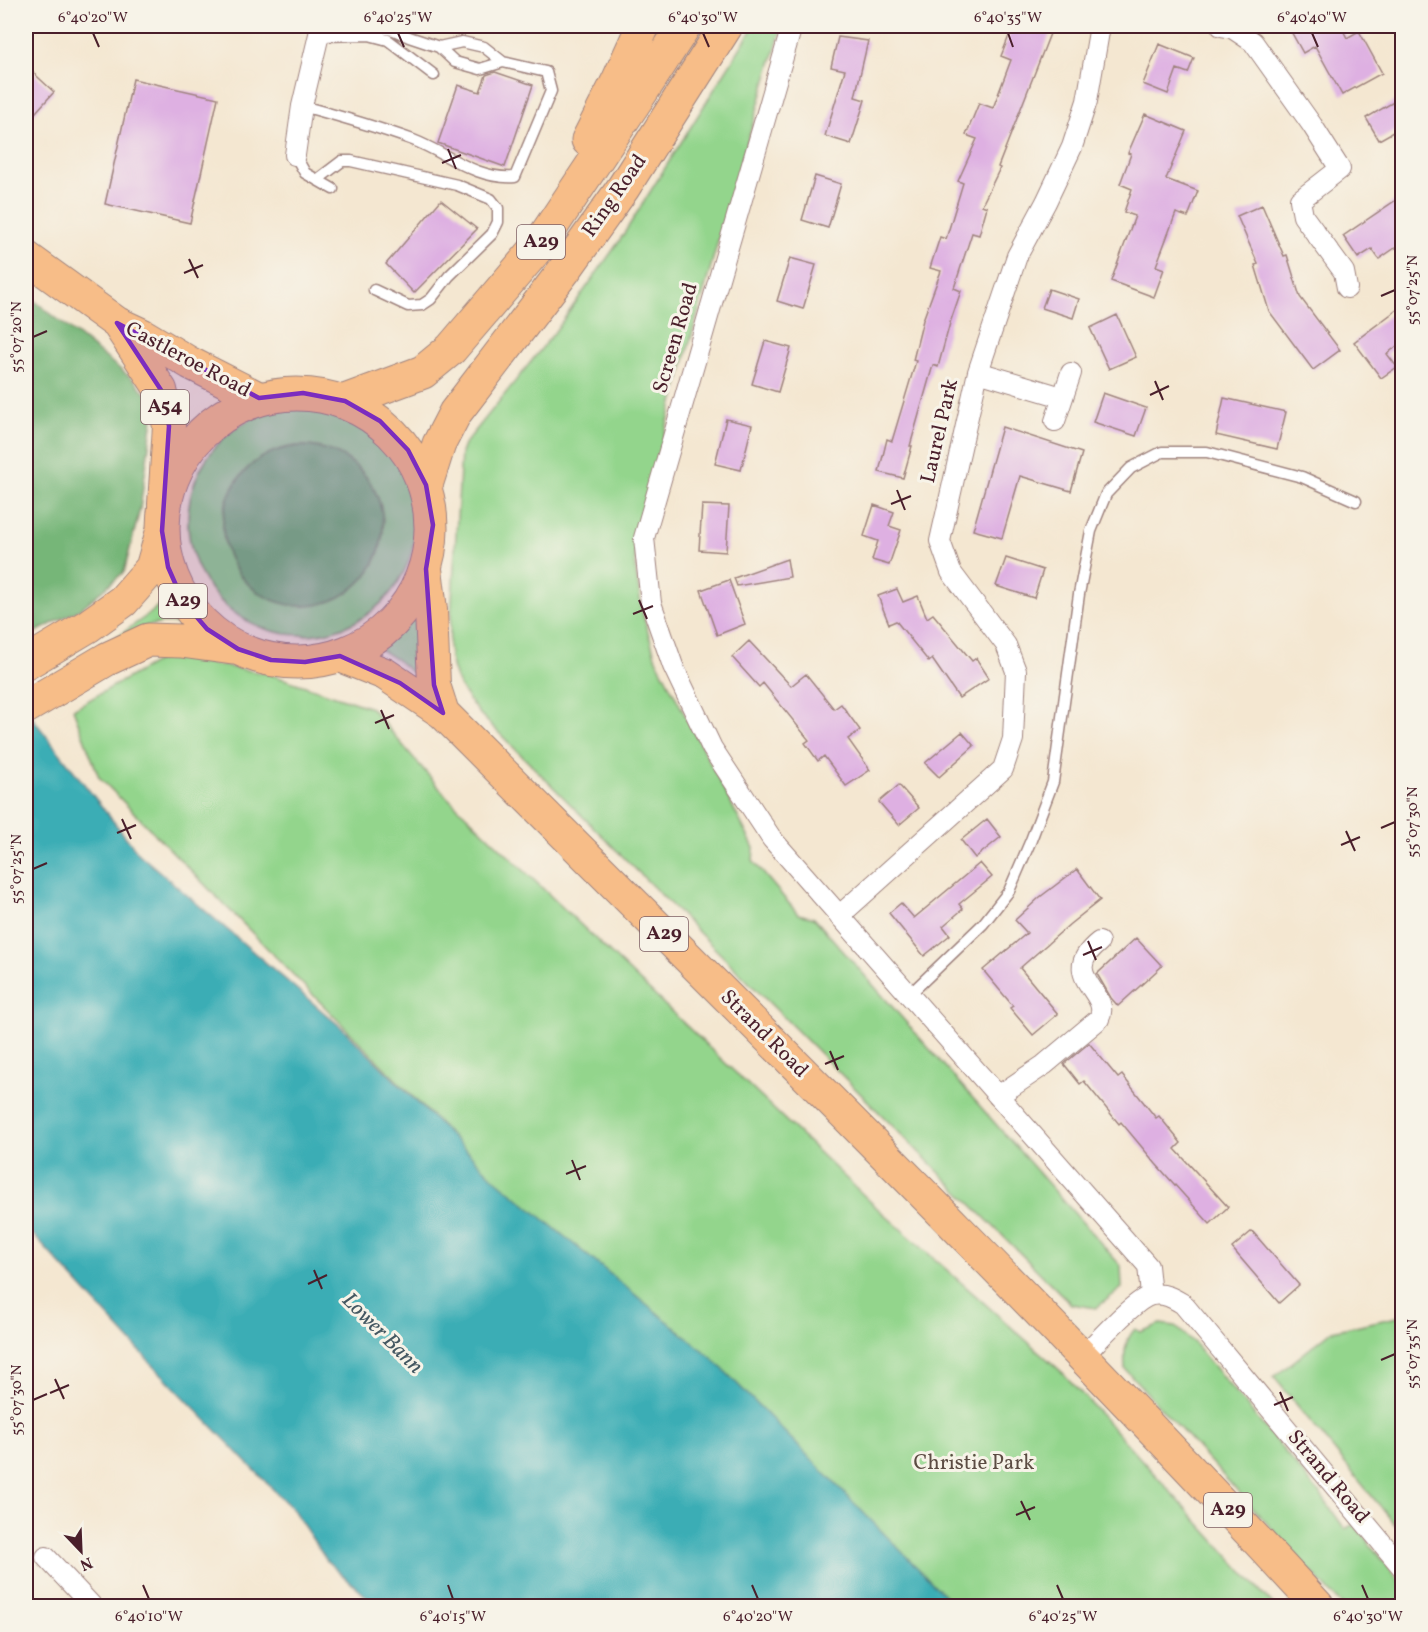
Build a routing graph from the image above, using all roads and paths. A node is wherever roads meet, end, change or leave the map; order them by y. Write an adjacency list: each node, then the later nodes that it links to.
1 (365, 26): 9 (lane)
2 (643, 26): 16 (highway)
3 (684, 26): 16 (highway, Ring Road / A29)
4 (726, 26): 27 (highway, Ring Road / A29)
5 (792, 26): 36 (street, Screen Road)
6 (1100, 26): 21 (street, Laurel Park)
7 (1221, 26): 18 (street)
8 (320, 31): 11 (lane); 12 (street)
9 (439, 47): 10 (lane); 10 (lane)
10 (503, 62): 12 (lane)
11 (434, 75)
12 (302, 106): 13 (street)
13 (295, 155): 14 (lane)
14 (316, 180): 15 (lane); 19 (lane)
15 (333, 189)
16 (537, 248): 25 (highway, Ring Road / A29)
17 (26, 257): 20 (main road, Castleroe Road / A54)
18 (1347, 288)
19 (374, 290)
20 (117, 323): 23 (main road, Castleroe Road / A54); 29 (main road, Castleroe Road / A54)
21 (978, 372): 24 (street); 36 (street, Laurel Park)
22 (1071, 373): 24 (street)
23 (259, 398): 25 (highway, A29); 29 (highway, A29)
24 (1062, 398): 26 (street)
25 (345, 401): 27 (highway, A29)
26 (1055, 421)
27 (426, 485): 30 (highway, A29)
28 (1356, 501): 38 (lane)
29 (163, 517): 31 (highway, A29); 33 (highway, A29)
30 (426, 569): 32 (highway, A29); 35 (main road, Strand Road / A29)
31 (238, 649): 32 (highway, A29); 34 (highway, A29)
32 (340, 656): 35 (main road, Strand Road / A29)
33 (26, 663)
34 (26, 707)
35 (443, 713): 41 (main road, Strand Road / A29)
36 (839, 916): 38 (street)
37 (1099, 942): 39 (street)
38 (909, 996): 39 (street)
39 (998, 1096): 40 (street)
40 (1151, 1295): 41 (street); 43 (street, Strand Road)
41 (1082, 1357): 45 (main road, Strand Road / A29)
42 (46, 1557): 44 (street)
43 (1402, 1567)
44 (92, 1606)
45 (1318, 1606)

